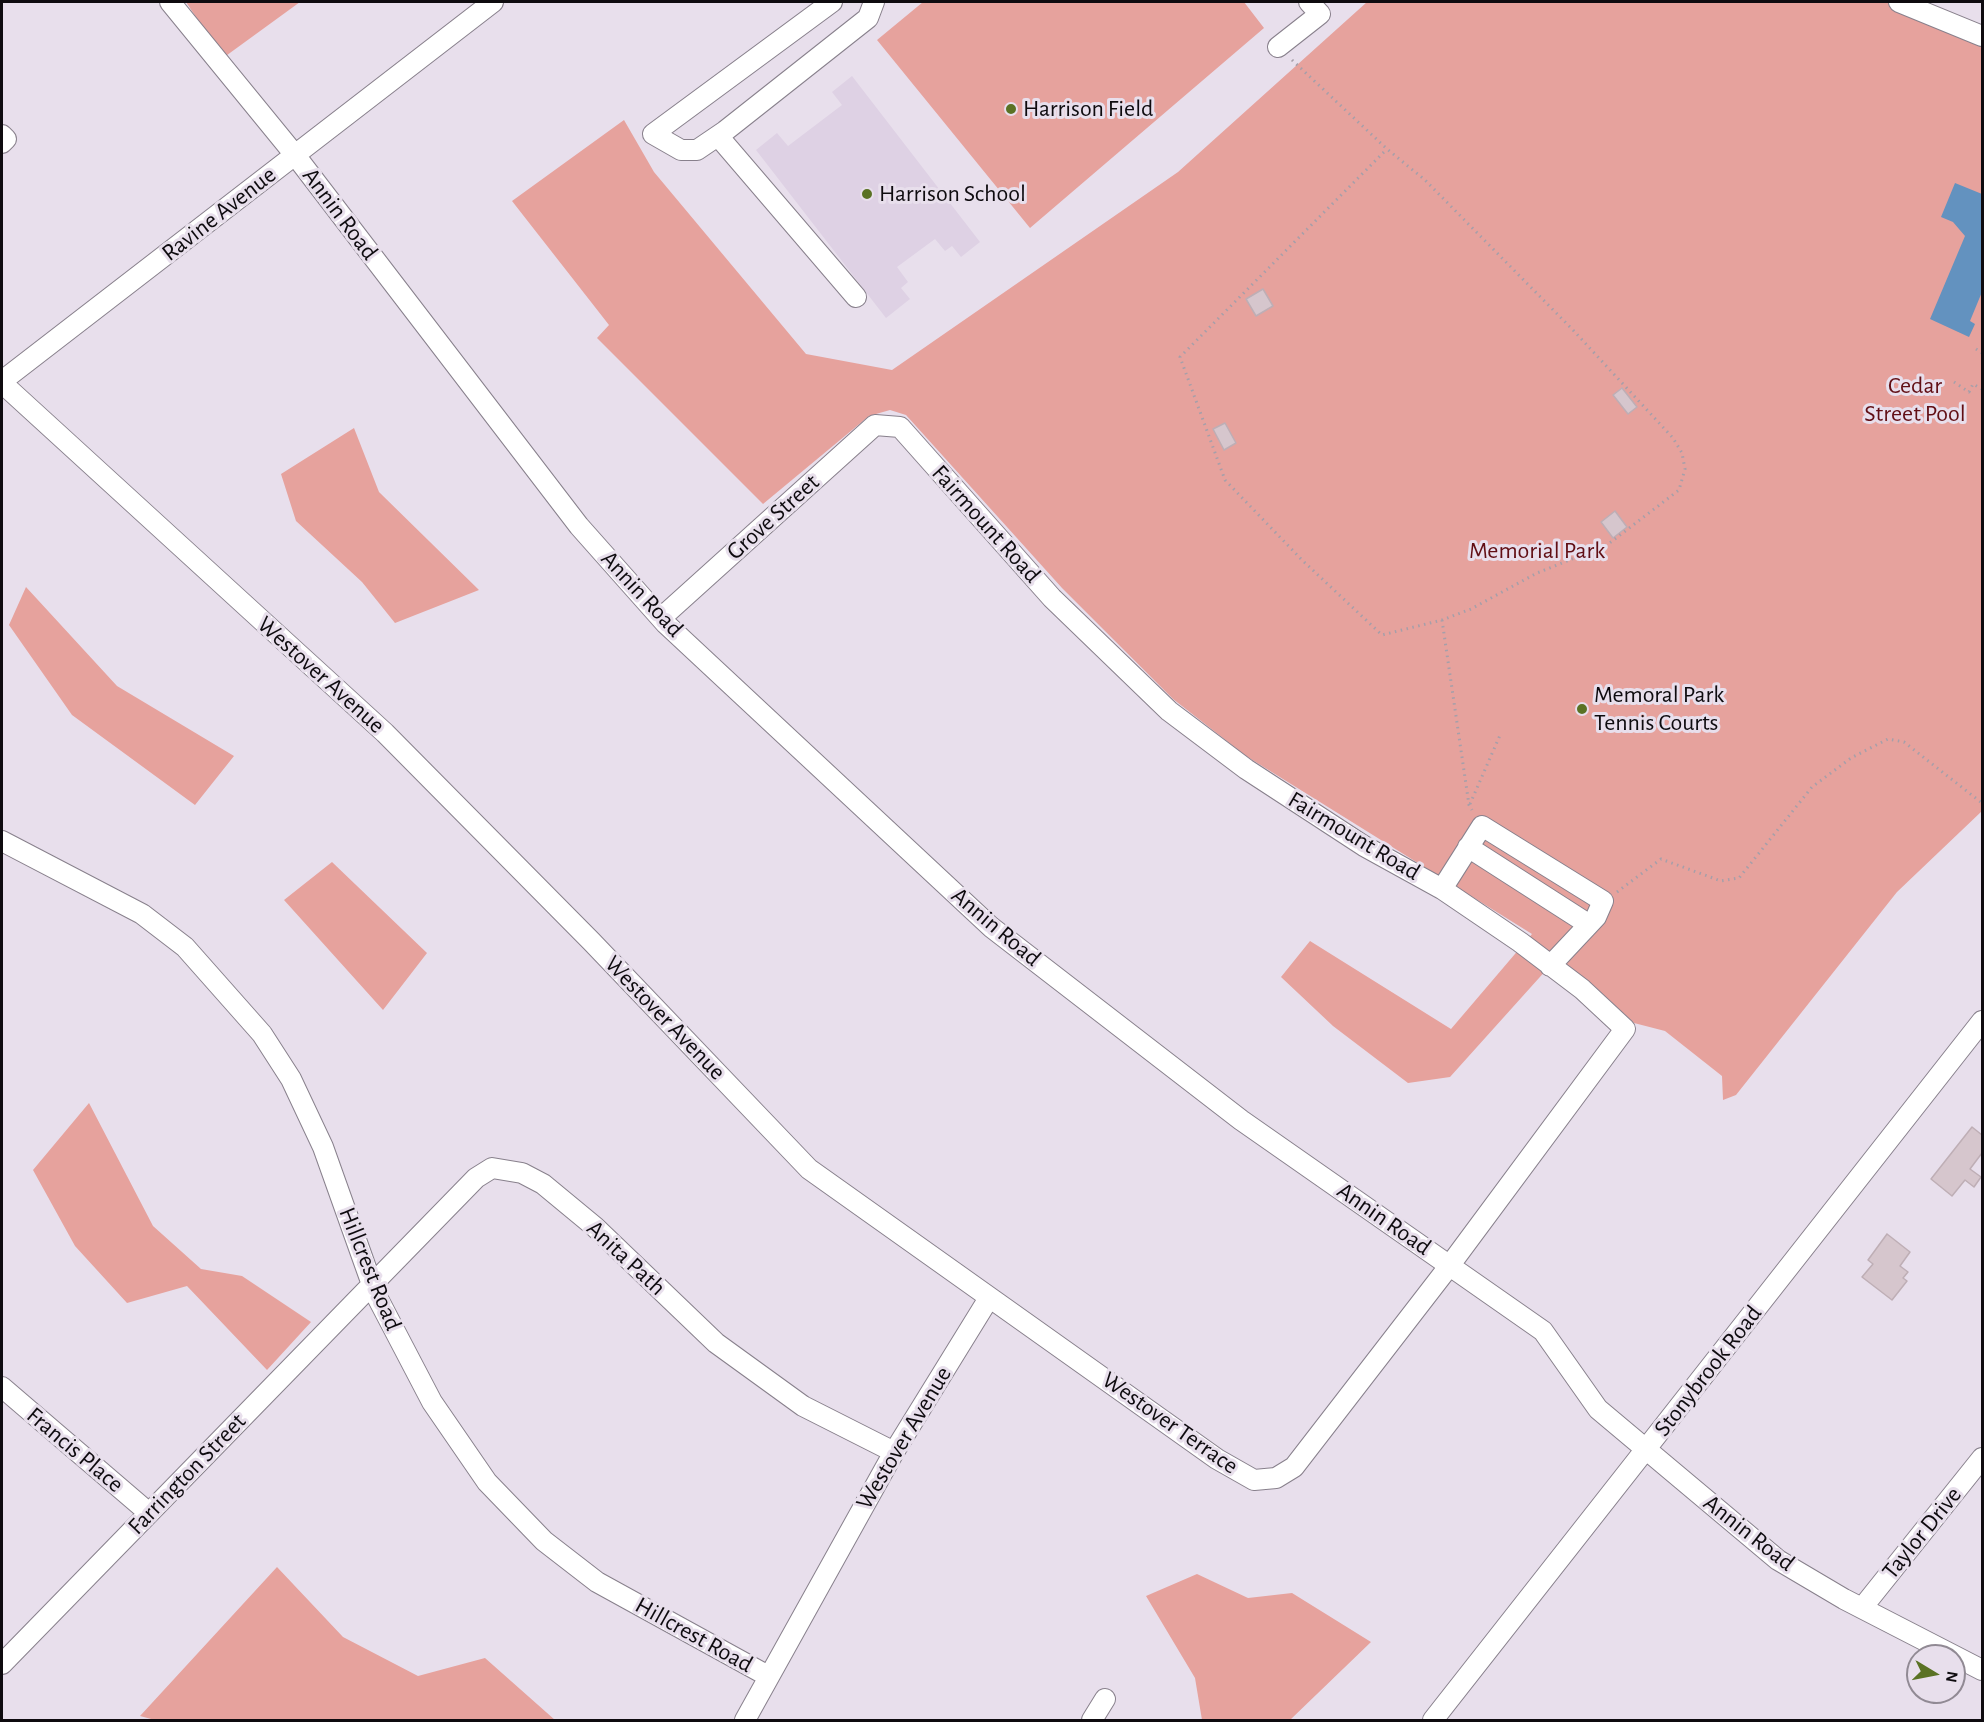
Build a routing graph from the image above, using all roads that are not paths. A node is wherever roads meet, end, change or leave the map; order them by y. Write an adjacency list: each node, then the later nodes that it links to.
1 (170, 2): 12 (street, Annin Road)
2 (493, 2): 12 (street, Ravine Avenue)
3 (832, 2): 10 (street)
4 (874, 2): 10 (street)
5 (1899, 2): 7 (street)
6 (1315, 8): 8 (street)
7 (1983, 36)
8 (1278, 47)
9 (2, 135): 11 (street)
10 (718, 136): 13 (street)
11 (2, 143)
12 (295, 155): 14 (street, Ravine Avenue); 16 (street, Annin Road)
13 (856, 297)
14 (2, 382): 25 (street, Westover Avenue)
15 (888, 425): 16 (street, Grove Street); 19 (street, Fairmount Road)
16 (661, 618): 23 (street, Annin Road)
17 (2, 841): 24 (street, Hillcrest Road)
18 (1468, 848): 19 (street); 20 (street); 20 (street)
19 (1442, 889): 21 (street, Fairmount Road)
20 (1588, 924): 21 (street)
21 (1550, 966): 23 (street, Fairmount Road)
22 (1983, 1021): 27 (street, Stonybrook Road)
23 (1450, 1265): 25 (street, Westover Terrace); 27 (street, Annin Road)
24 (372, 1284): 28 (street, Anita Path); 30 (street, Farrington Street); 34 (street, Hillcrest Road)
25 (989, 1298): 28 (street, Westover Avenue)
26 (2, 1387): 30 (street, Francis Place)
27 (1646, 1450): 31 (street, Annin Road); 38 (street, Stonybrook Road)
28 (894, 1452): 34 (street, Westover Avenue)
29 (1983, 1458): 31 (street, Taylor Drive)
30 (149, 1513): 32 (street, Farrington Street)
31 (1862, 1608): 33 (street, Annin Road)
32 (2, 1664)
33 (1983, 1670)
34 (768, 1676): 36 (street, Westover Avenue)
35 (1105, 1700): 37 (street)
36 (745, 1720)
37 (1092, 1720)
38 (1433, 1720)

